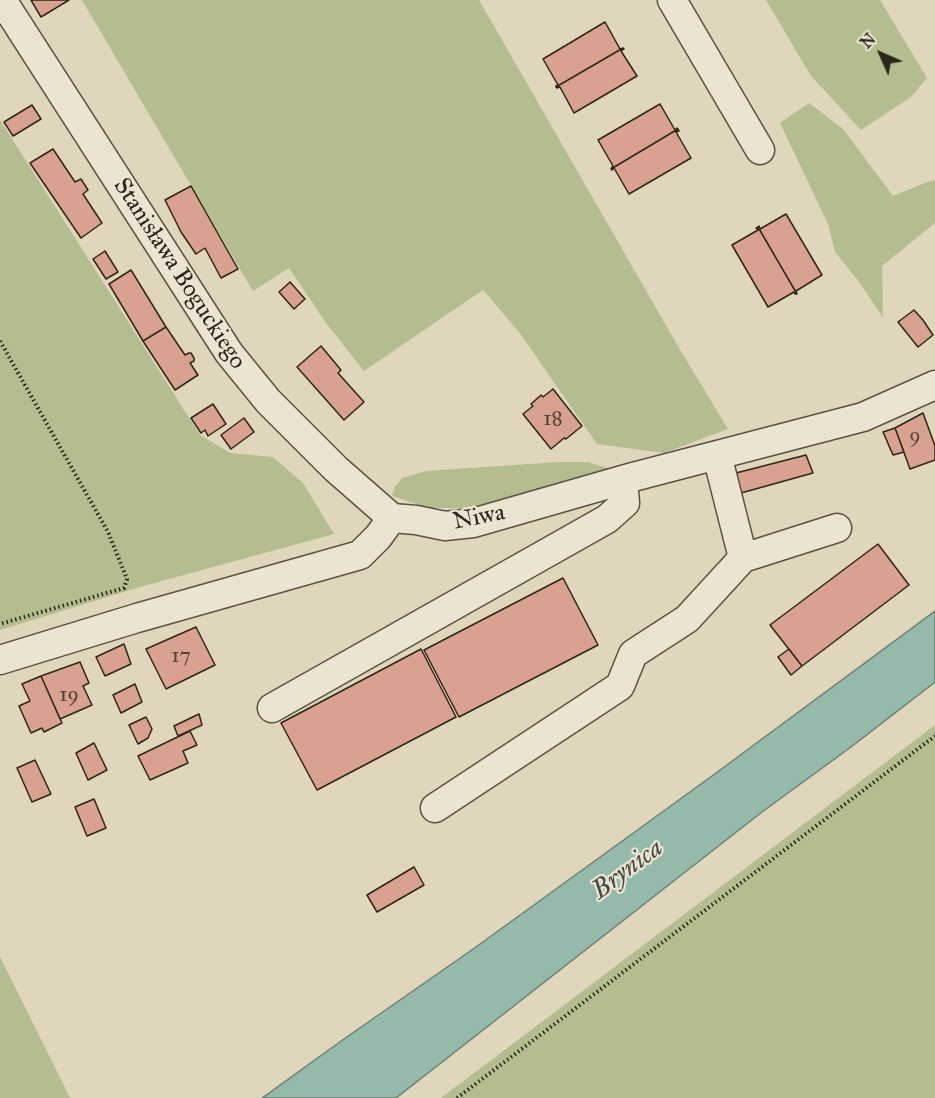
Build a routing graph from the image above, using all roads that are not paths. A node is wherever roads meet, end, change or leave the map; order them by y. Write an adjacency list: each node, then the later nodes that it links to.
1 (2, 0): 7 (street, Stanisława Boguckiego)
2 (672, 0): 3 (street)
3 (760, 150)
4 (935, 385): 5 (street, Niwa)
5 (717, 455): 6 (street, Niwa); 9 (street)
6 (622, 480): 7 (street, Niwa); 11 (street)
7 (392, 518): 10 (street)
8 (837, 528): 9 (street)
9 (743, 558): 12 (street)
10 (0, 660)
11 (272, 708)
12 (435, 808)

